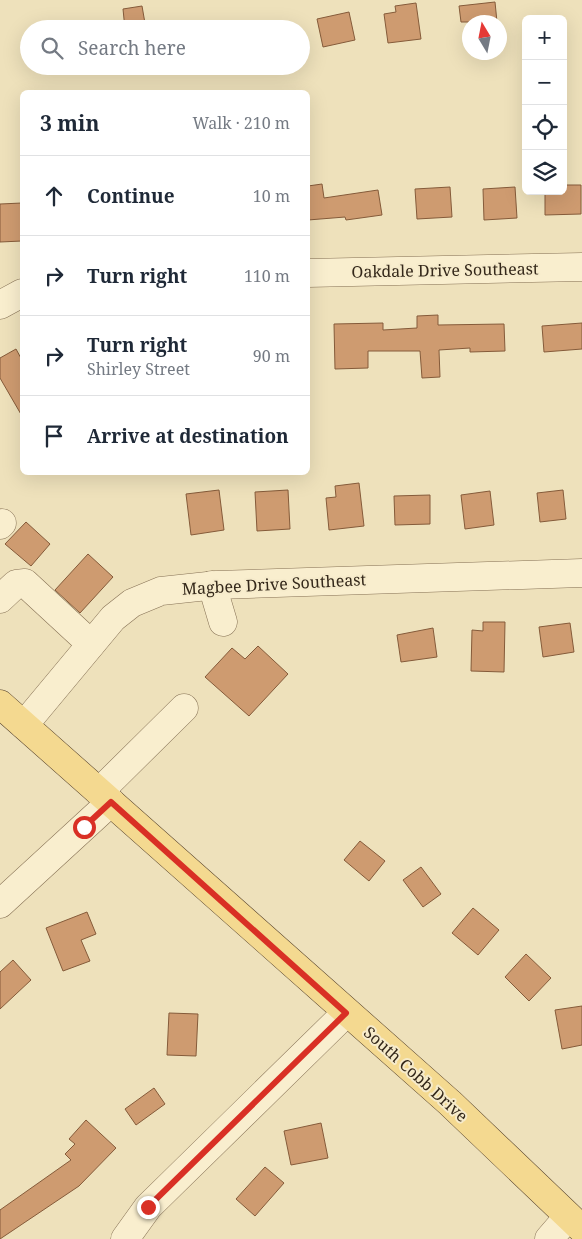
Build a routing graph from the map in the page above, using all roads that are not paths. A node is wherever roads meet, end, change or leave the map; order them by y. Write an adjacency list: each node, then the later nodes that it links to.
1 (582, 267): 2 (street, Oakdale Drive Southeast)
2 (310, 273)
3 (20, 294): 4 (street)
4 (0, 305)
5 (582, 574): 6 (street, Magbee Drive Southeast)
6 (212, 585): 8 (street); 9 (street, Magbee Drive Southeast)
7 (0, 599): 9 (street)
8 (223, 622)
9 (91, 644): 12 (street, Magbee Drive Southeast)
10 (0, 704): 12 (main road, South Cobb Drive)
11 (184, 708): 13 (street)
12 (24, 725): 13 (main road, South Cobb Drive)
13 (105, 797): 14 (street); 15 (main road, South Cobb Drive)
14 (0, 904)
15 (346, 1013): 16 (main road, South Cobb Drive); 17 (street)
16 (575, 1223): 18 (street)
17 (125, 1239)
18 (549, 1239)

